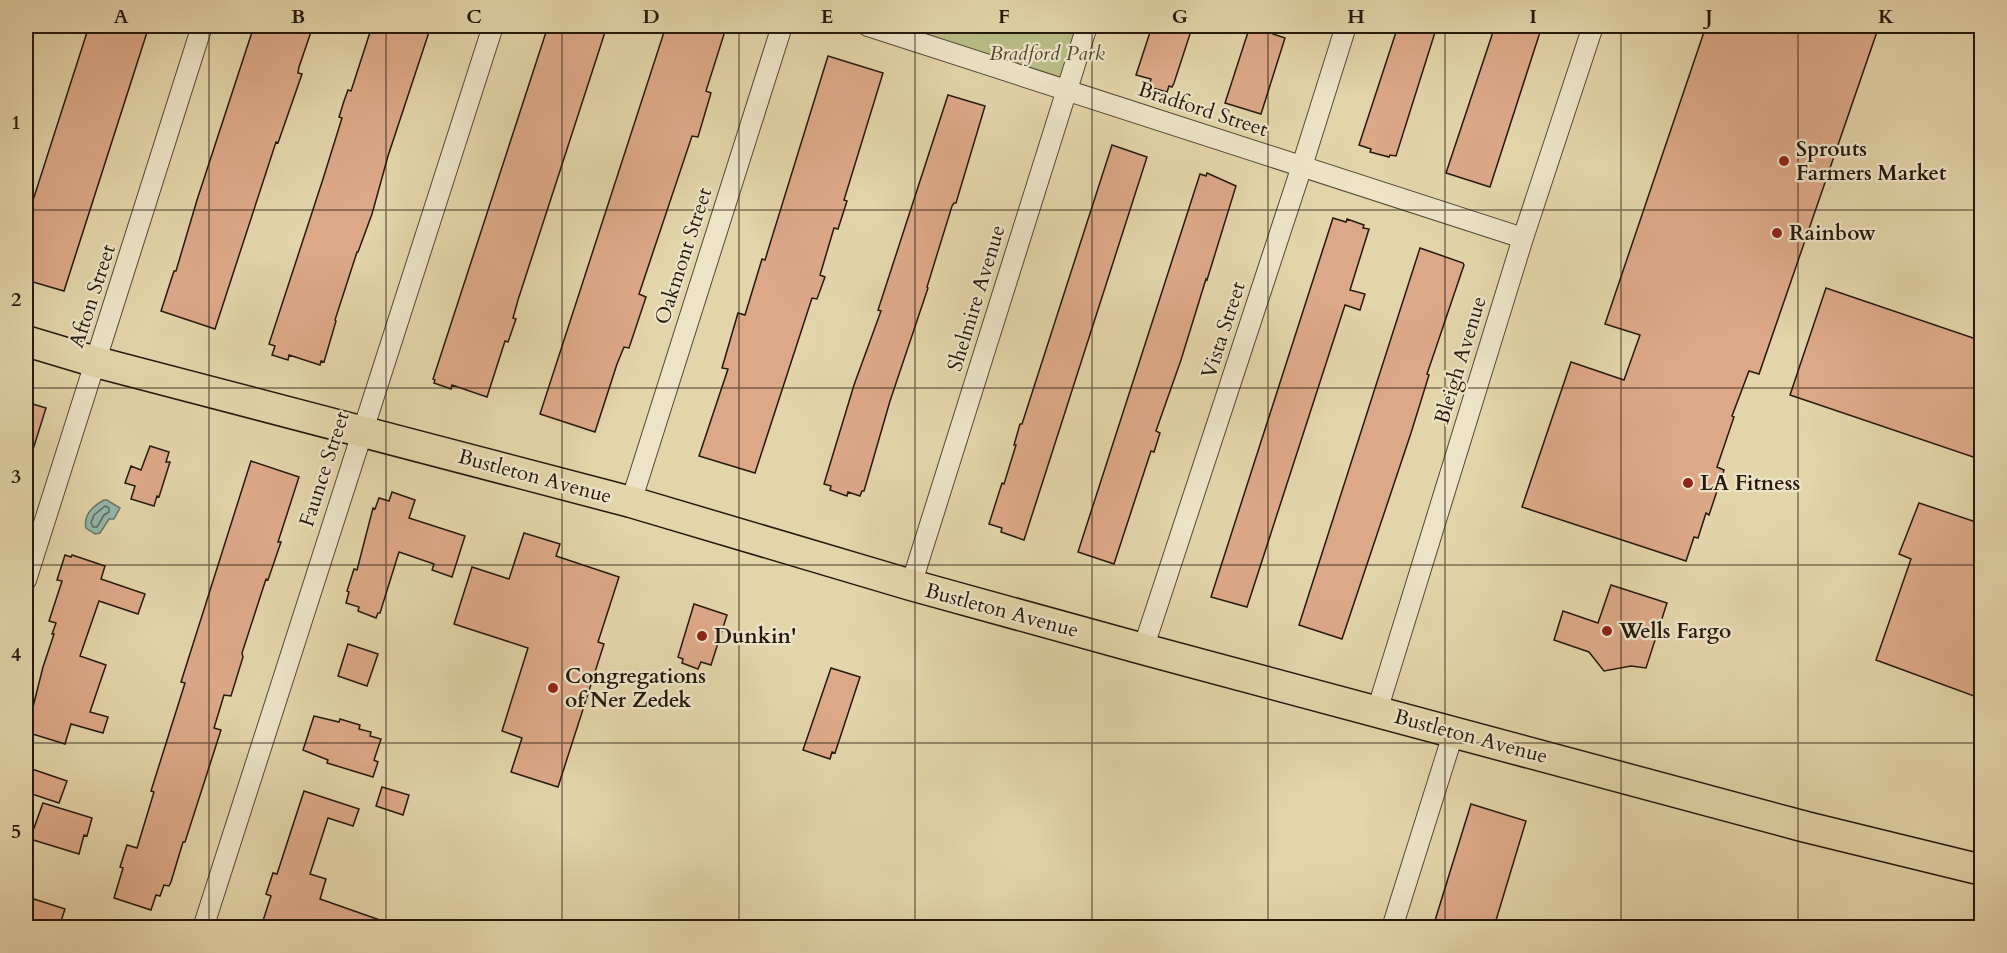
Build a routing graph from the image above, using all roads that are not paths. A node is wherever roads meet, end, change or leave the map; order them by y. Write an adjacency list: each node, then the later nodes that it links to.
1 (202, 26): 12 (street, Afton Street)
2 (493, 26): 13 (street, Faunce Street)
3 (782, 26): 14 (street, Oakmont Street)
4 (868, 26): 8 (street, Bradford Street)
5 (1087, 26): 8 (street, Shelmire Avenue)
6 (1346, 26): 9 (street, Vista Street)
7 (1593, 26): 10 (street, Bleigh Avenue)
8 (1066, 90): 9 (street, Bradford Street); 16 (street, Shelmire Avenue)
9 (1302, 166): 10 (street, Bradford Street); 17 (street, Vista Street)
10 (1523, 238): 18 (street, Bleigh Avenue)
11 (26, 341): 12 (main road, Bustleton Avenue)
12 (96, 362): 13 (main road, Bustleton Avenue); 15 (street, Afton Street)
13 (362, 430): 14 (main road, Bustleton Avenue); 21 (street, Faunce Street)
14 (631, 502): 16 (main road, Bustleton Avenue)
15 (26, 580)
16 (911, 585): 17 (main road, Bustleton Avenue)
17 (1143, 649): 18 (main road, Bustleton Avenue)
18 (1377, 711): 19 (main road, Bustleton Avenue)
19 (1454, 732): 20 (main road, Bustleton Avenue); 22 (street)
20 (1982, 870)
21 (203, 927)
22 (1392, 927)

